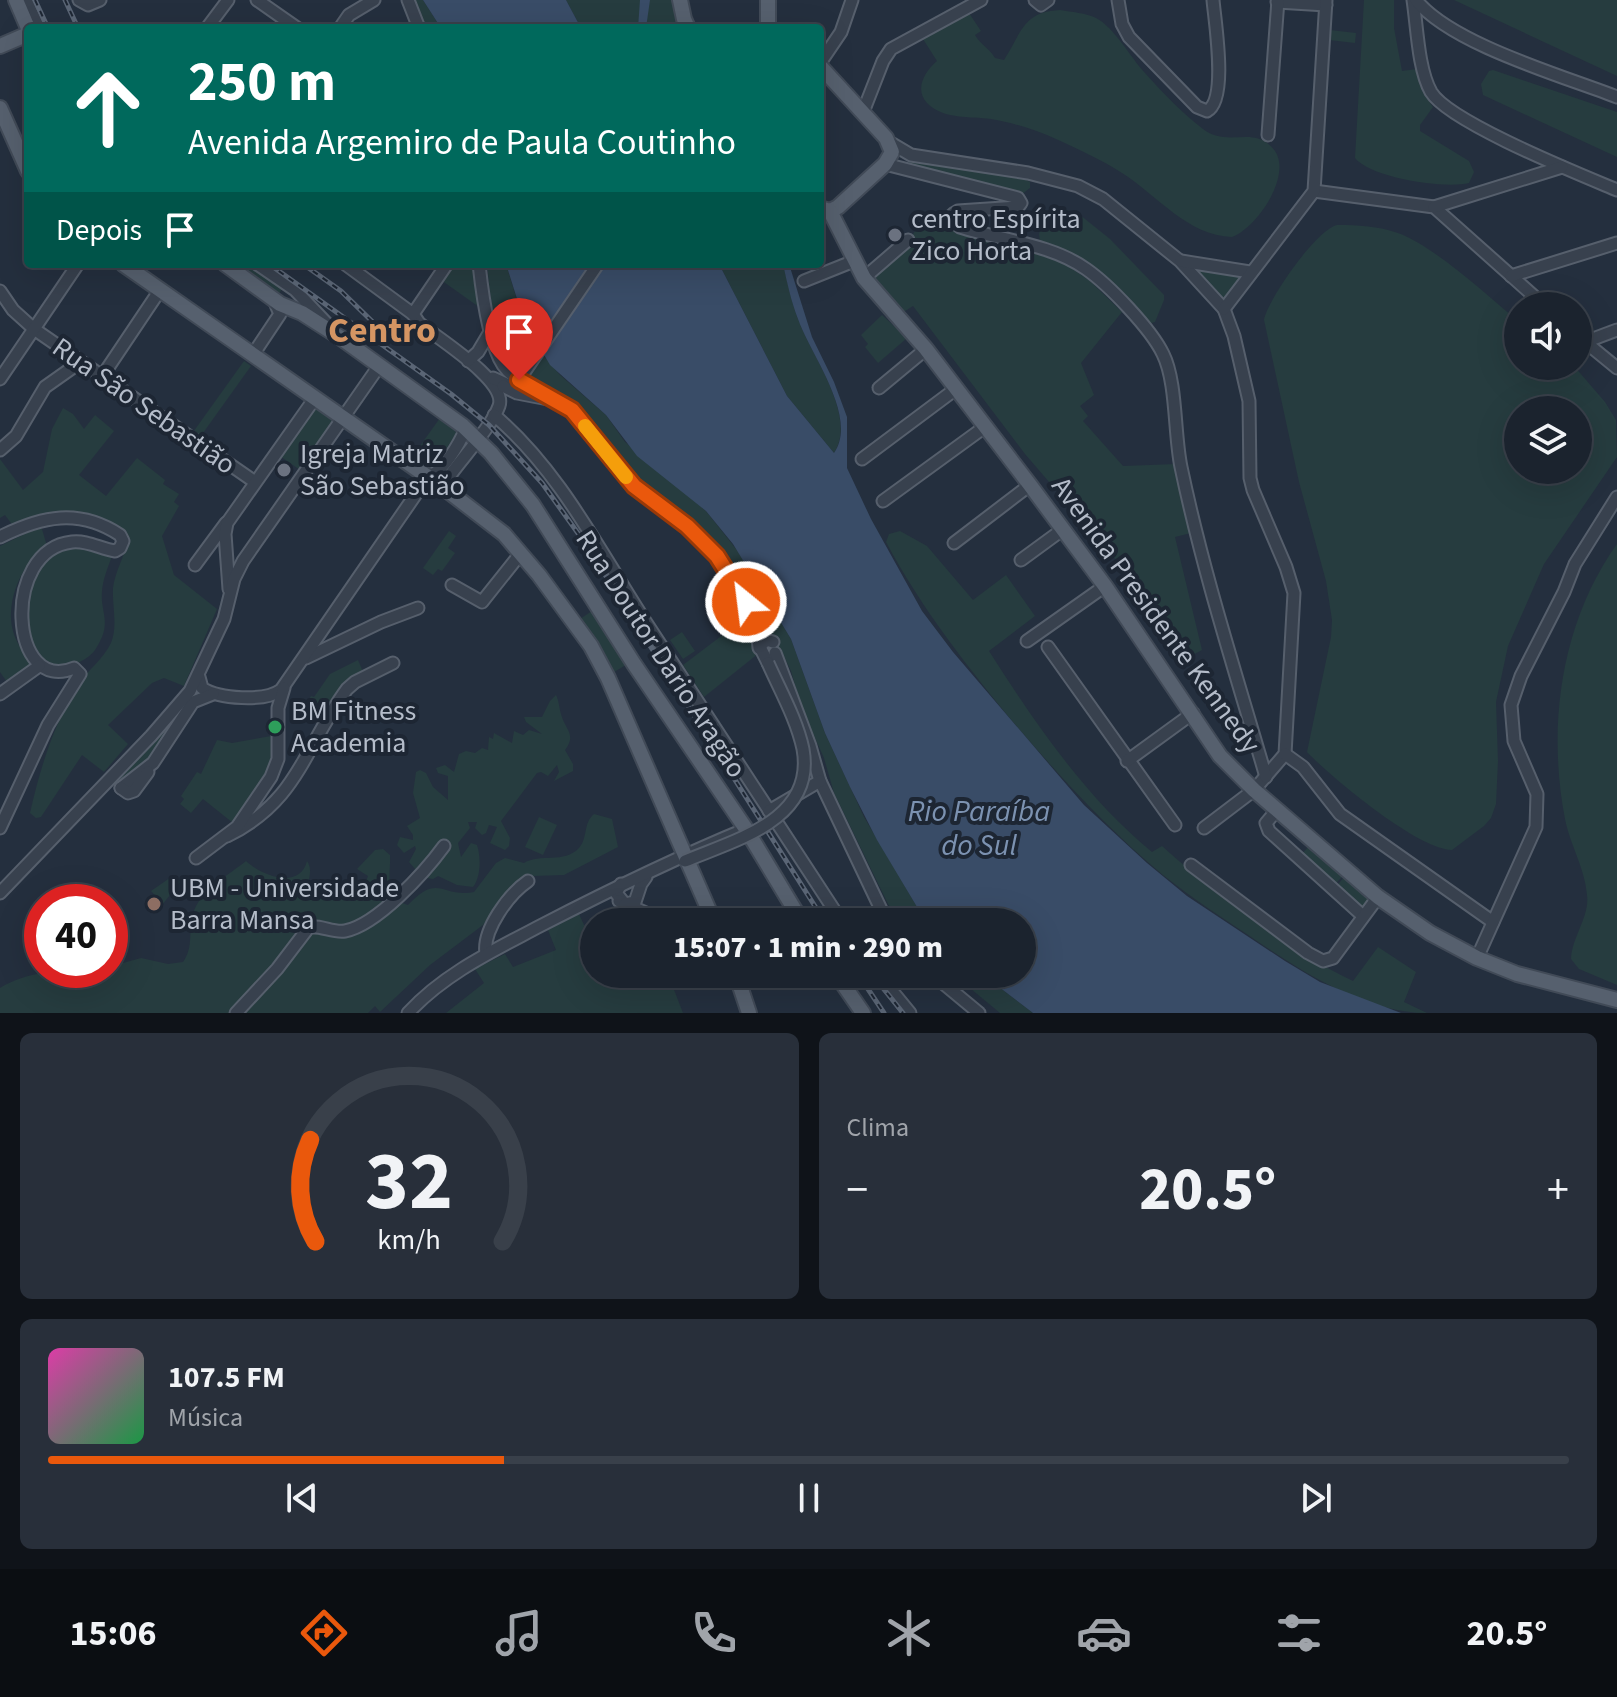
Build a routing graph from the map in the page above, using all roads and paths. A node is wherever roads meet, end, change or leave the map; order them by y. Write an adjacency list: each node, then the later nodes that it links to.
1 (16, 0): 20 (main road)
2 (26, 0): 21 (street)
3 (228, 0): 22 (street)
4 (257, 0): 23 (street)
5 (345, 0): 19 (street)
6 (374, 0): 19 (street)
7 (408, 0): 25 (street)
8 (680, 0): 26 (main road)
9 (768, 0): 27 (main road)
10 (852, 0): 30 (street)
11 (981, 0): 34 (street)
12 (1035, 0): 13 (street)
13 (1048, 0)
14 (1118, 0): 15 (street)
15 (1213, 0)
16 (1415, 0): 32 (street); 40 (street)
17 (1278, 1): 18 (street); 35 (street)
18 (1326, 2): 42 (street)
19 (349, 15): 24 (street)
20 (25, 24)
21 (37, 24)
22 (210, 24)
23 (291, 24)
24 (343, 24)
25 (417, 24)
26 (686, 24)
27 (768, 24)
28 (24, 33): 29 (main road)
29 (0, 46)
30 (824, 58)
31 (824, 68): 34 (main road)
32 (1617, 97)
33 (0, 108): 38 (main road)
34 (863, 112): 36 (main road)
35 (1268, 135)
36 (886, 138): 37 (street); 39 (main road)
37 (918, 156): 39 (street); 48 (street)
38 (24, 162)
39 (886, 163): 44 (main road); 128 (street)
40 (1562, 167): 41 (street); 43 (street)
41 (1617, 190)
42 (1314, 191): 43 (street); 57 (street)
43 (1434, 207): 58 (street)
44 (825, 209): 47 (main road, Avenida Presidente Kennedy)
45 (908, 240): 59 (street)
46 (1617, 243): 58 (street)
47 (854, 261): 59 (main road, Avenida Presidente Kennedy); 60 (street)
48 (1180, 261): 57 (street); 65 (street)
49 (75, 268): 67 (street)
50 (129, 268): 61 (main road)
51 (230, 268): 64 (main road, Rua Doutor Dario Aragão)
52 (263, 268): 70 (street)
53 (350, 268): 66 (street)
54 (440, 268): 66 (street)
55 (480, 268): 68 (street)
56 (595, 268): 79 (street)
57 (1250, 272): 65 (street)
58 (1511, 276): 63 (street)
59 (864, 278): 73 (main road, Avenida Presidente Kennedy)
60 (804, 281)
61 (160, 290): 74 (main road); 80 (street)
62 (0, 291): 67 (street, Rua São Sebastião)
63 (1529, 292)
64 (273, 299): 70 (main road, Rua Doutor Dario Aragão); 74 (street)
65 (1224, 309): 125 (street)
66 (413, 314): 76 (street)
67 (34, 329): 75 (street, Rua São Sebastião); 82 (street)
68 (491, 330): 76 (street); 79 (street)
69 (1617, 330): 71 (street)
70 (336, 335): 77 (main road, Rua Doutor Dario Aragão)
71 (1592, 336)
72 (1592, 347): 78 (street)
73 (926, 349): 83 (street); 84 (main road, Avenida Presidente Kennedy)
74 (254, 353): 85 (main road)
75 (79, 363): 80 (street, Rua São Sebastião); 92 (street)
76 (472, 364): 81 (street); 87 (street)
77 (379, 366): 88 (street); 89 (main road, Rua Doutor Dario Aragão)
78 (1617, 368)
79 (521, 377): 81 (street); 86 (street)
80 (101, 378): 95 (street, Rua São Sebastião)
81 (493, 378): 86 (street)
82 (0, 379)
83 (879, 388)
84 (957, 388): 90 (main road, Avenida Presidente Kennedy); 93 (street)
85 (315, 398): 88 (main road); 95 (street)
86 (560, 401): 113 (street)
87 (494, 415): 91 (street); 132 (street)
88 (344, 419): 94 (main road); 109 (street)
89 (463, 426): 91 (main road, Rua Doutor Dario Aragão); 94 (street)
90 (986, 426): 96 (main road, Avenida Presidente Kennedy); 99 (street)
91 (477, 438): 97 (street); 116 (main road, Rua Doutor Dario Aragão)
92 (0, 450)
93 (862, 459)
94 (427, 478): 97 (main road); 114 (street)
95 (255, 482): 100 (street)
96 (1030, 485): 101 (main road, Avenida Presidente Kennedy); 103 (street)
97 (448, 491): 104 (main road)
98 (1617, 497): 155 (street)
99 (883, 501)
100 (229, 519): 106 (street); 109 (street)
101 (1062, 530): 105 (street); 108 (main road, Avenida Presidente Kennedy)
102 (0, 537): 117 (street)
103 (954, 543)
104 (521, 553): 107 (street); 118 (main road)
105 (1021, 560)
106 (195, 565)
107 (452, 585)
108 (1105, 586): 111 (street); 123 (main road, Avenida Presidente Kennedy)
109 (229, 606): 120 (street)
110 (418, 608): 114 (street)
111 (1027, 641)
112 (1048, 647): 126 (street)
113 (768, 652): 129 (street); 142 (street, bridge)
114 (305, 658): 119 (street)
115 (393, 663): 133 (street)
116 (634, 664): 118 (main road); 137 (main road, Rua Doutor Dario Aragão)
117 (39, 666): 121 (street); 135 (street)
118 (608, 678): 139 (main road)
119 (285, 685): 122 (street); 124 (street)
120 (199, 691): 122 (street); 127 (street); 145 (street)
121 (1, 695)
122 (255, 698): 124 (street)
123 (1193, 713): 126 (street); 130 (main road, Avenida Presidente Kennedy)
124 (278, 719): 133 (street)
125 (1285, 754): 128 (street); 155 (street)
126 (1127, 761): 134 (street)
127 (153, 763)
128 (1266, 777): 130 (street)
129 (820, 781): 132 (street); 153 (street)
130 (1254, 790): 131 (main road, Avenida Presidente Kennedy); 136 (street)
131 (1277, 810): 147 (main road, Avenida Presidente Kennedy); 154 (street)
132 (769, 811): 152 (street)
133 (245, 823): 140 (street)
134 (1175, 825)
135 (0, 828)
136 (1204, 828)
137 (746, 829): 139 (street); 151 (main road, Rua Doutor Dario Aragão)
138 (444, 846): 163 (street)
139 (684, 855): 144 (street); 150 (main road)
140 (196, 858)
141 (1191, 865): 154 (street)
142 (646, 877): 144 (street); 148 (street)
143 (528, 881): 156 (street)
144 (622, 883): 146 (street); 148 (street)
145 (0, 893)
146 (596, 897): 148 (street); 156 (street)
147 (1378, 897): 154 (street); 157 (main road, Avenida Presidente Kennedy)
148 (624, 903): 149 (street)
149 (633, 908)
150 (708, 908)
151 (794, 908)
152 (833, 908)
153 (880, 908)
154 (1363, 916)
155 (1493, 922): 157 (street)
156 (486, 954): 164 (street)
157 (1477, 958): 162 (main road, Avenida Presidente Kennedy)
158 (741, 988): 165 (main road)
159 (846, 988): 166 (main road)
160 (889, 988): 167 (street)
161 (949, 988): 168 (street)
162 (1617, 1000)
163 (236, 1013)
164 (408, 1013)
165 (749, 1013)
166 (863, 1013)
167 (910, 1013)
168 (979, 1013)

